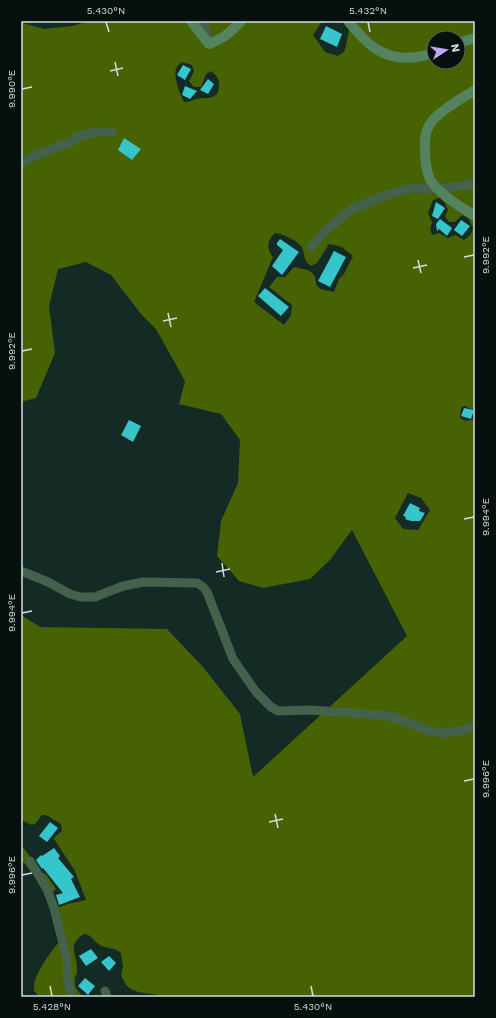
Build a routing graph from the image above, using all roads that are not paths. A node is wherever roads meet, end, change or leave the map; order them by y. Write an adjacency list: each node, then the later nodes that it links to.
1 (191, 21): 5 (street)
2 (203, 21): 5 (street)
3 (241, 21): 5 (street)
4 (348, 21): 6 (street)
5 (209, 44)
6 (426, 55)
7 (475, 90): 11 (street)
8 (112, 132): 9 (street)
9 (21, 162)
10 (475, 184): 11 (street)
11 (438, 189): 12 (street); 13 (street)
12 (475, 216)
13 (311, 247)
14 (21, 571): 15 (street)
15 (475, 726)
16 (30, 861): 17 (street)
17 (72, 997)

